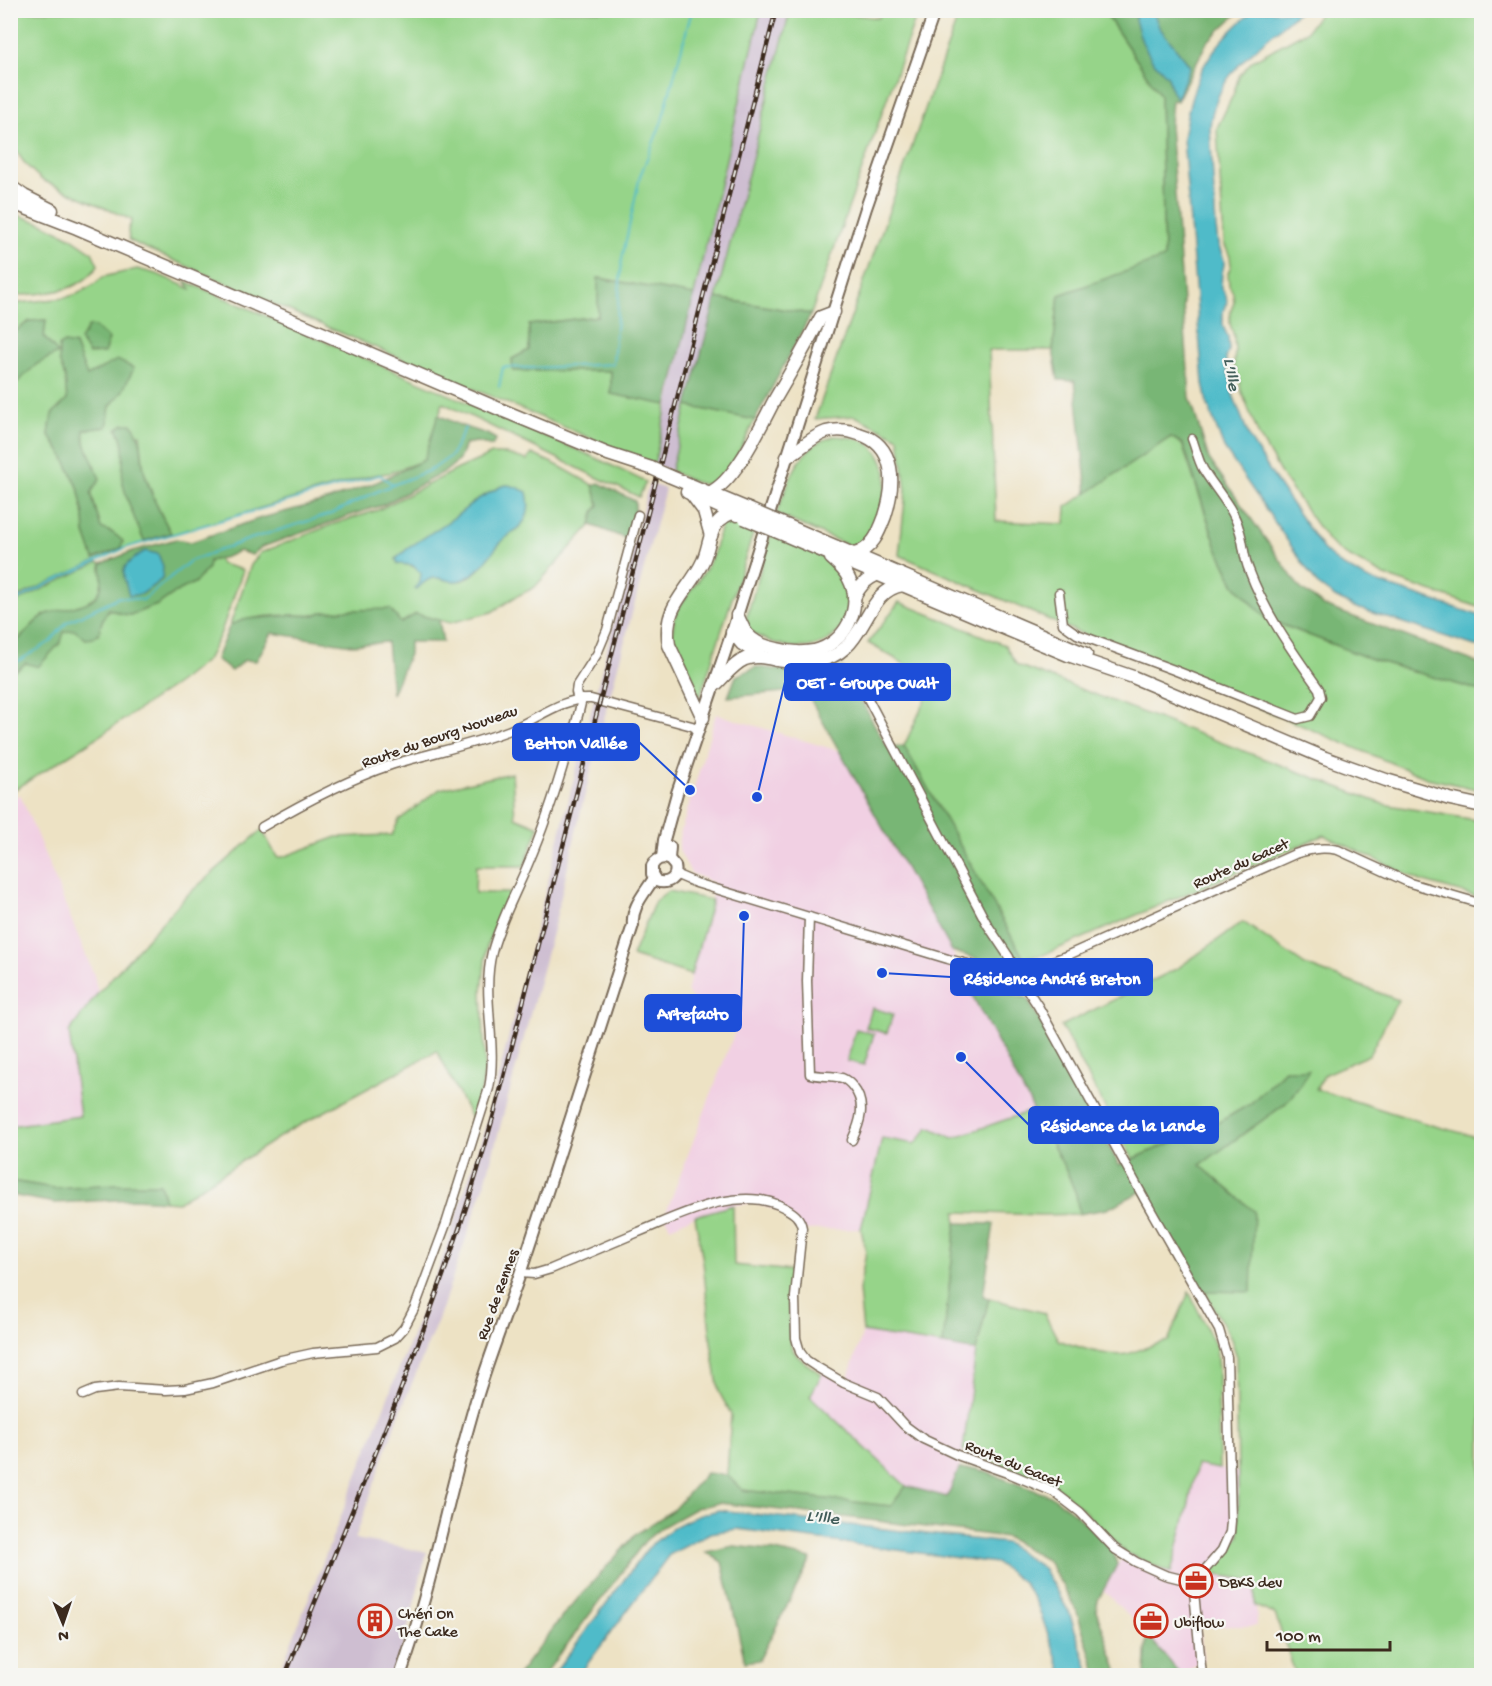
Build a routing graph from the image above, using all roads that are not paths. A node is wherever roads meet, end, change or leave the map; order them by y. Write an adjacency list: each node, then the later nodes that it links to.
1 (935, 10): 5 (main road, Rue de Rennes)
2 (10, 186): 4 (main road)
3 (10, 202): 4 (main road)
4 (77, 228): 8 (main road)
5 (834, 312): 7 (main road, Rue de Rennes); 9 (main road)
6 (1192, 439): 19 (street)
7 (787, 457): 16 (main road); 21 (main road, Rue de Rennes)
8 (668, 480): 9 (main road); 10 (main road)
9 (709, 493): 11 (main road)
10 (691, 494): 11 (main road); 14 (main road)
11 (742, 513): 13 (main road, bridge); 14 (main road)
12 (638, 515): 26 (street)
13 (787, 531): 15 (main road); 16 (main road)
14 (711, 536): 27 (main road)
15 (826, 553): 17 (main road); 20 (main road)
16 (854, 554): 18 (main road)
17 (877, 574): 18 (main road); 20 (main road)
18 (905, 581): 23 (main road); 28 (main road)
19 (1059, 593)
20 (854, 598): 21 (main road)
21 (737, 615): 22 (main road, Rue de Rennes)
22 (732, 632): 23 (main road); 24 (main road, Rue de Rennes)
23 (763, 657): 24 (main road)
24 (714, 686): 27 (main road, Rue de Rennes)
25 (872, 688): 35 (street)
26 (580, 700): 27 (street); 29 (street, Route du Bourg Nouveau); 38 (street)
27 (701, 724): 30 (main road, Rue de Rennes)
28 (1482, 806)
29 (262, 827)
30 (666, 859): 31 (main road); 32 (main road, Rue de Rennes)
31 (674, 877): 32 (main road); 34 (street, Route du Gacet)
32 (657, 880): 37 (main road, Rue de Rennes)
33 (1482, 904): 35 (street, Route du Gacet)
34 (809, 917): 35 (street, Route du Gacet); 36 (street)
35 (1015, 970): 39 (street)
36 (852, 1140)
37 (520, 1273): 39 (street, Route du Gacet); 40 (main road, Rue de Rennes)
38 (83, 1395)
39 (1193, 1581): 41 (street)
40 (400, 1676)
41 (1202, 1676)

